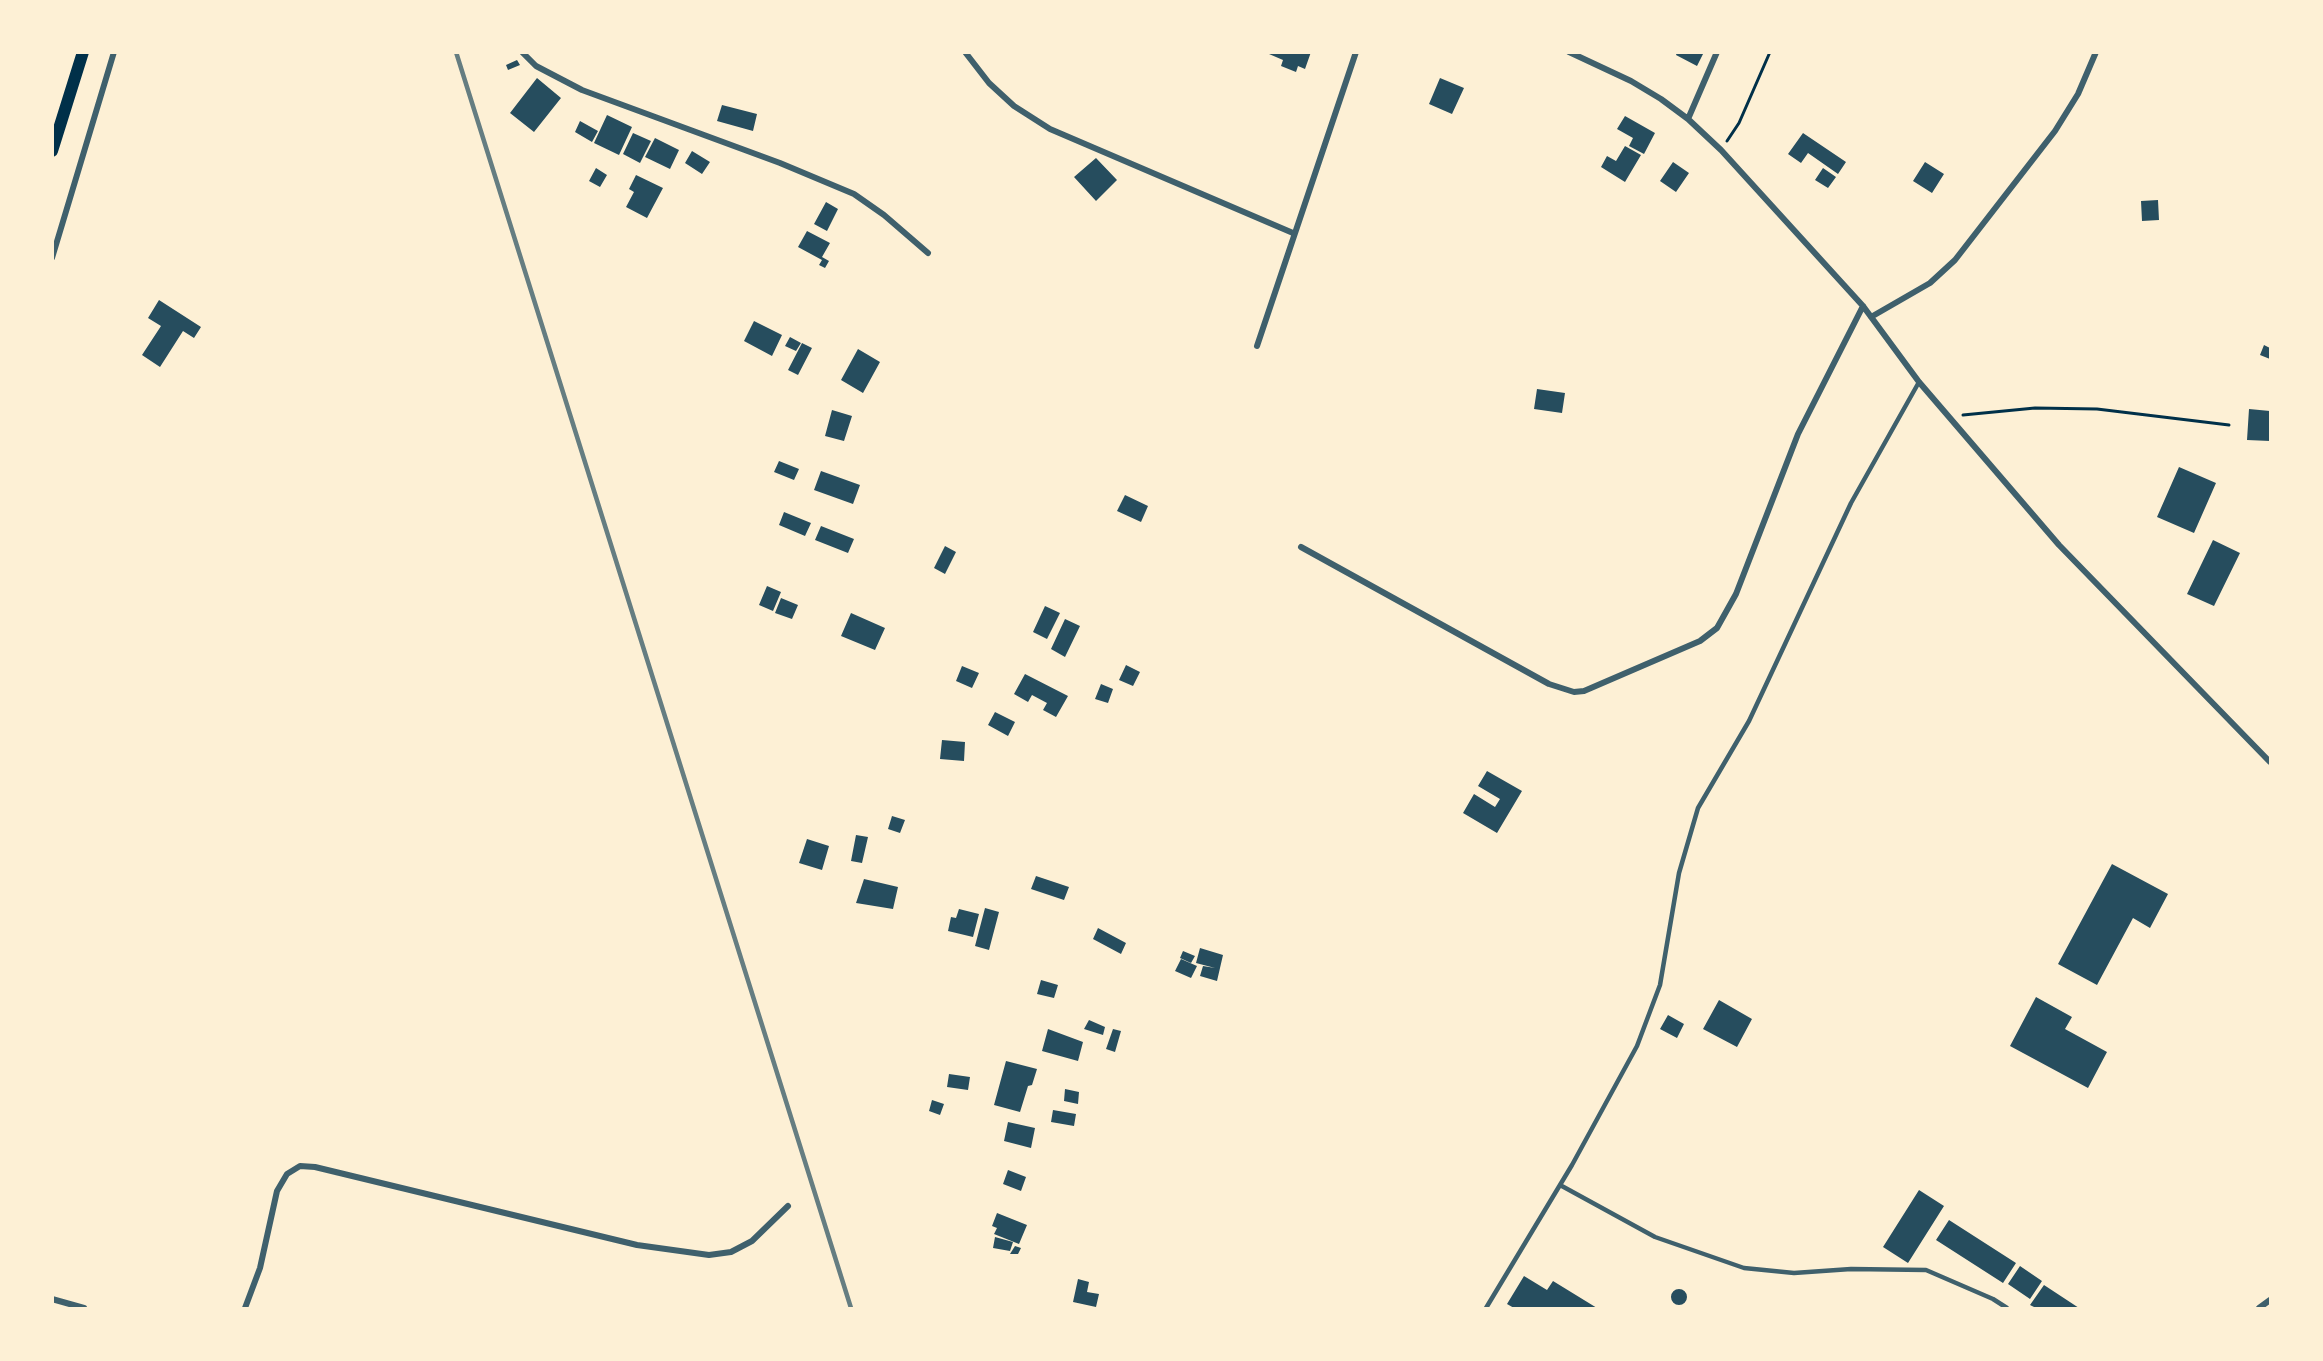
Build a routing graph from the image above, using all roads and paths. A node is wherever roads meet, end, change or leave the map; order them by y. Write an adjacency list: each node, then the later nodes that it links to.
1 (83, 52): 12 (main road)
2 (114, 52): 15 (street)
3 (522, 52): 14 (street)
4 (965, 52): 13 (street)
5 (1356, 52): 13 (street)
6 (1569, 52): 10 (street)
7 (1717, 52): 10 (street)
8 (1770, 52): 11 (path)
9 (2096, 52): 17 (street)
10 (1688, 119): 11 (street)
11 (1721, 150): 16 (street)
12 (52, 151)
13 (1293, 233): 18 (street)
14 (928, 253)
15 (52, 258)
16 (1863, 306): 17 (street); 22 (street)
17 (1871, 317): 19 (street)
18 (1257, 346)
19 (1919, 382): 20 (street); 24 (lane)
20 (1950, 416): 21 (path); 23 (street)
21 (2229, 425)
22 (1301, 547)
23 (2271, 762)
24 (1560, 1185): 30 (lane); 31 (lane)
25 (788, 1206): 29 (street)
26 (52, 1299): 28 (street)
27 (2271, 1300): 32 (street)
28 (84, 1308)
29 (245, 1308)
30 (1486, 1308)
31 (2007, 1308)
32 (2259, 1308)

